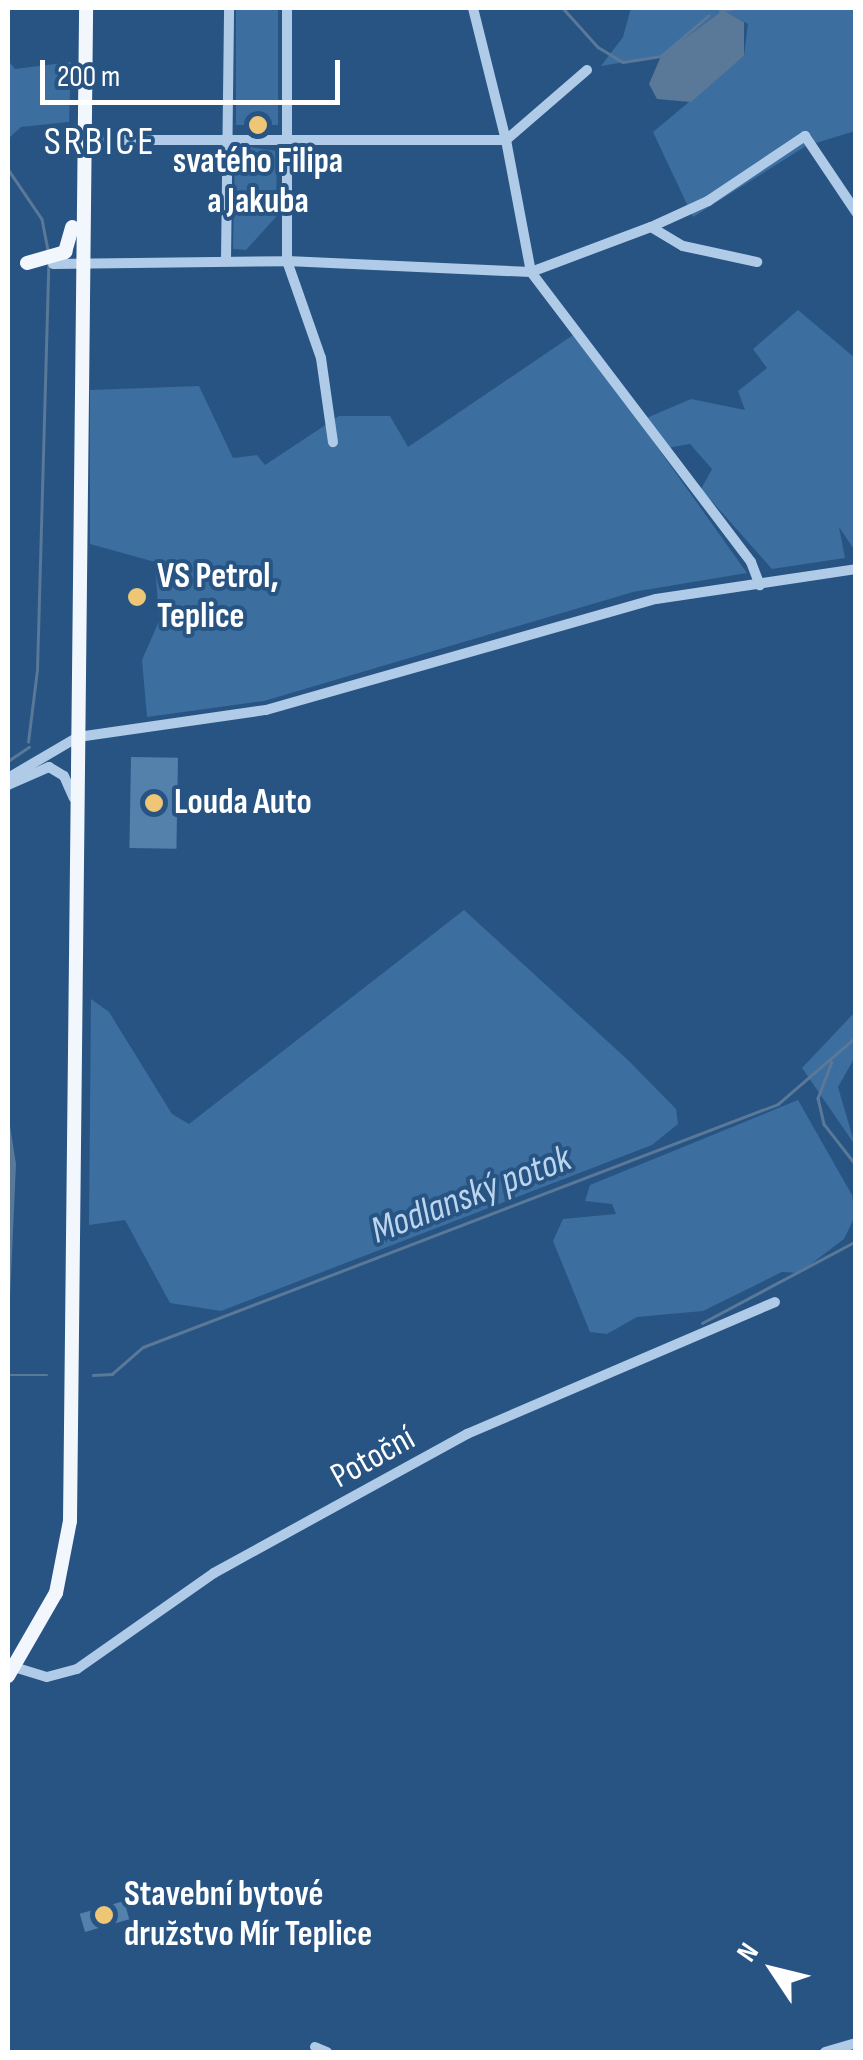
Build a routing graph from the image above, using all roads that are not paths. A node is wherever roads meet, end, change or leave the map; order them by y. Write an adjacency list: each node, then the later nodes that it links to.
1 (86, 8): 6 (main road)
2 (229, 8): 7 (street)
3 (287, 8): 8 (street)
4 (474, 8): 10 (street)
5 (587, 70): 10 (street)
6 (84, 133): 15 (main road); 17 (main road)
7 (228, 137): 8 (street); 9 (street); 13 (street)
8 (286, 137): 10 (street); 14 (street)
9 (103, 140)
10 (506, 140): 19 (street)
11 (856, 212): 12 (street)
12 (651, 226): 16 (street); 19 (street)
13 (226, 260): 14 (street); 15 (street)
14 (287, 261): 19 (street); 20 (street)
15 (80, 262): 18 (street); 23 (main road)
16 (757, 262)
17 (27, 264)
18 (53, 264)
19 (532, 272): 22 (street)
20 (334, 442)
21 (856, 569): 22 (street)
22 (760, 585): 23 (street)
23 (78, 738): 24 (street); 25 (main road)
24 (8, 782): 25 (street)
25 (77, 811): 27 (main road)
26 (775, 1302): 27 (street, Potoční)
27 (10, 1671)
28 (856, 2042): 31 (street)
29 (315, 2047): 30 (street)
30 (327, 2052)
31 (825, 2052)

